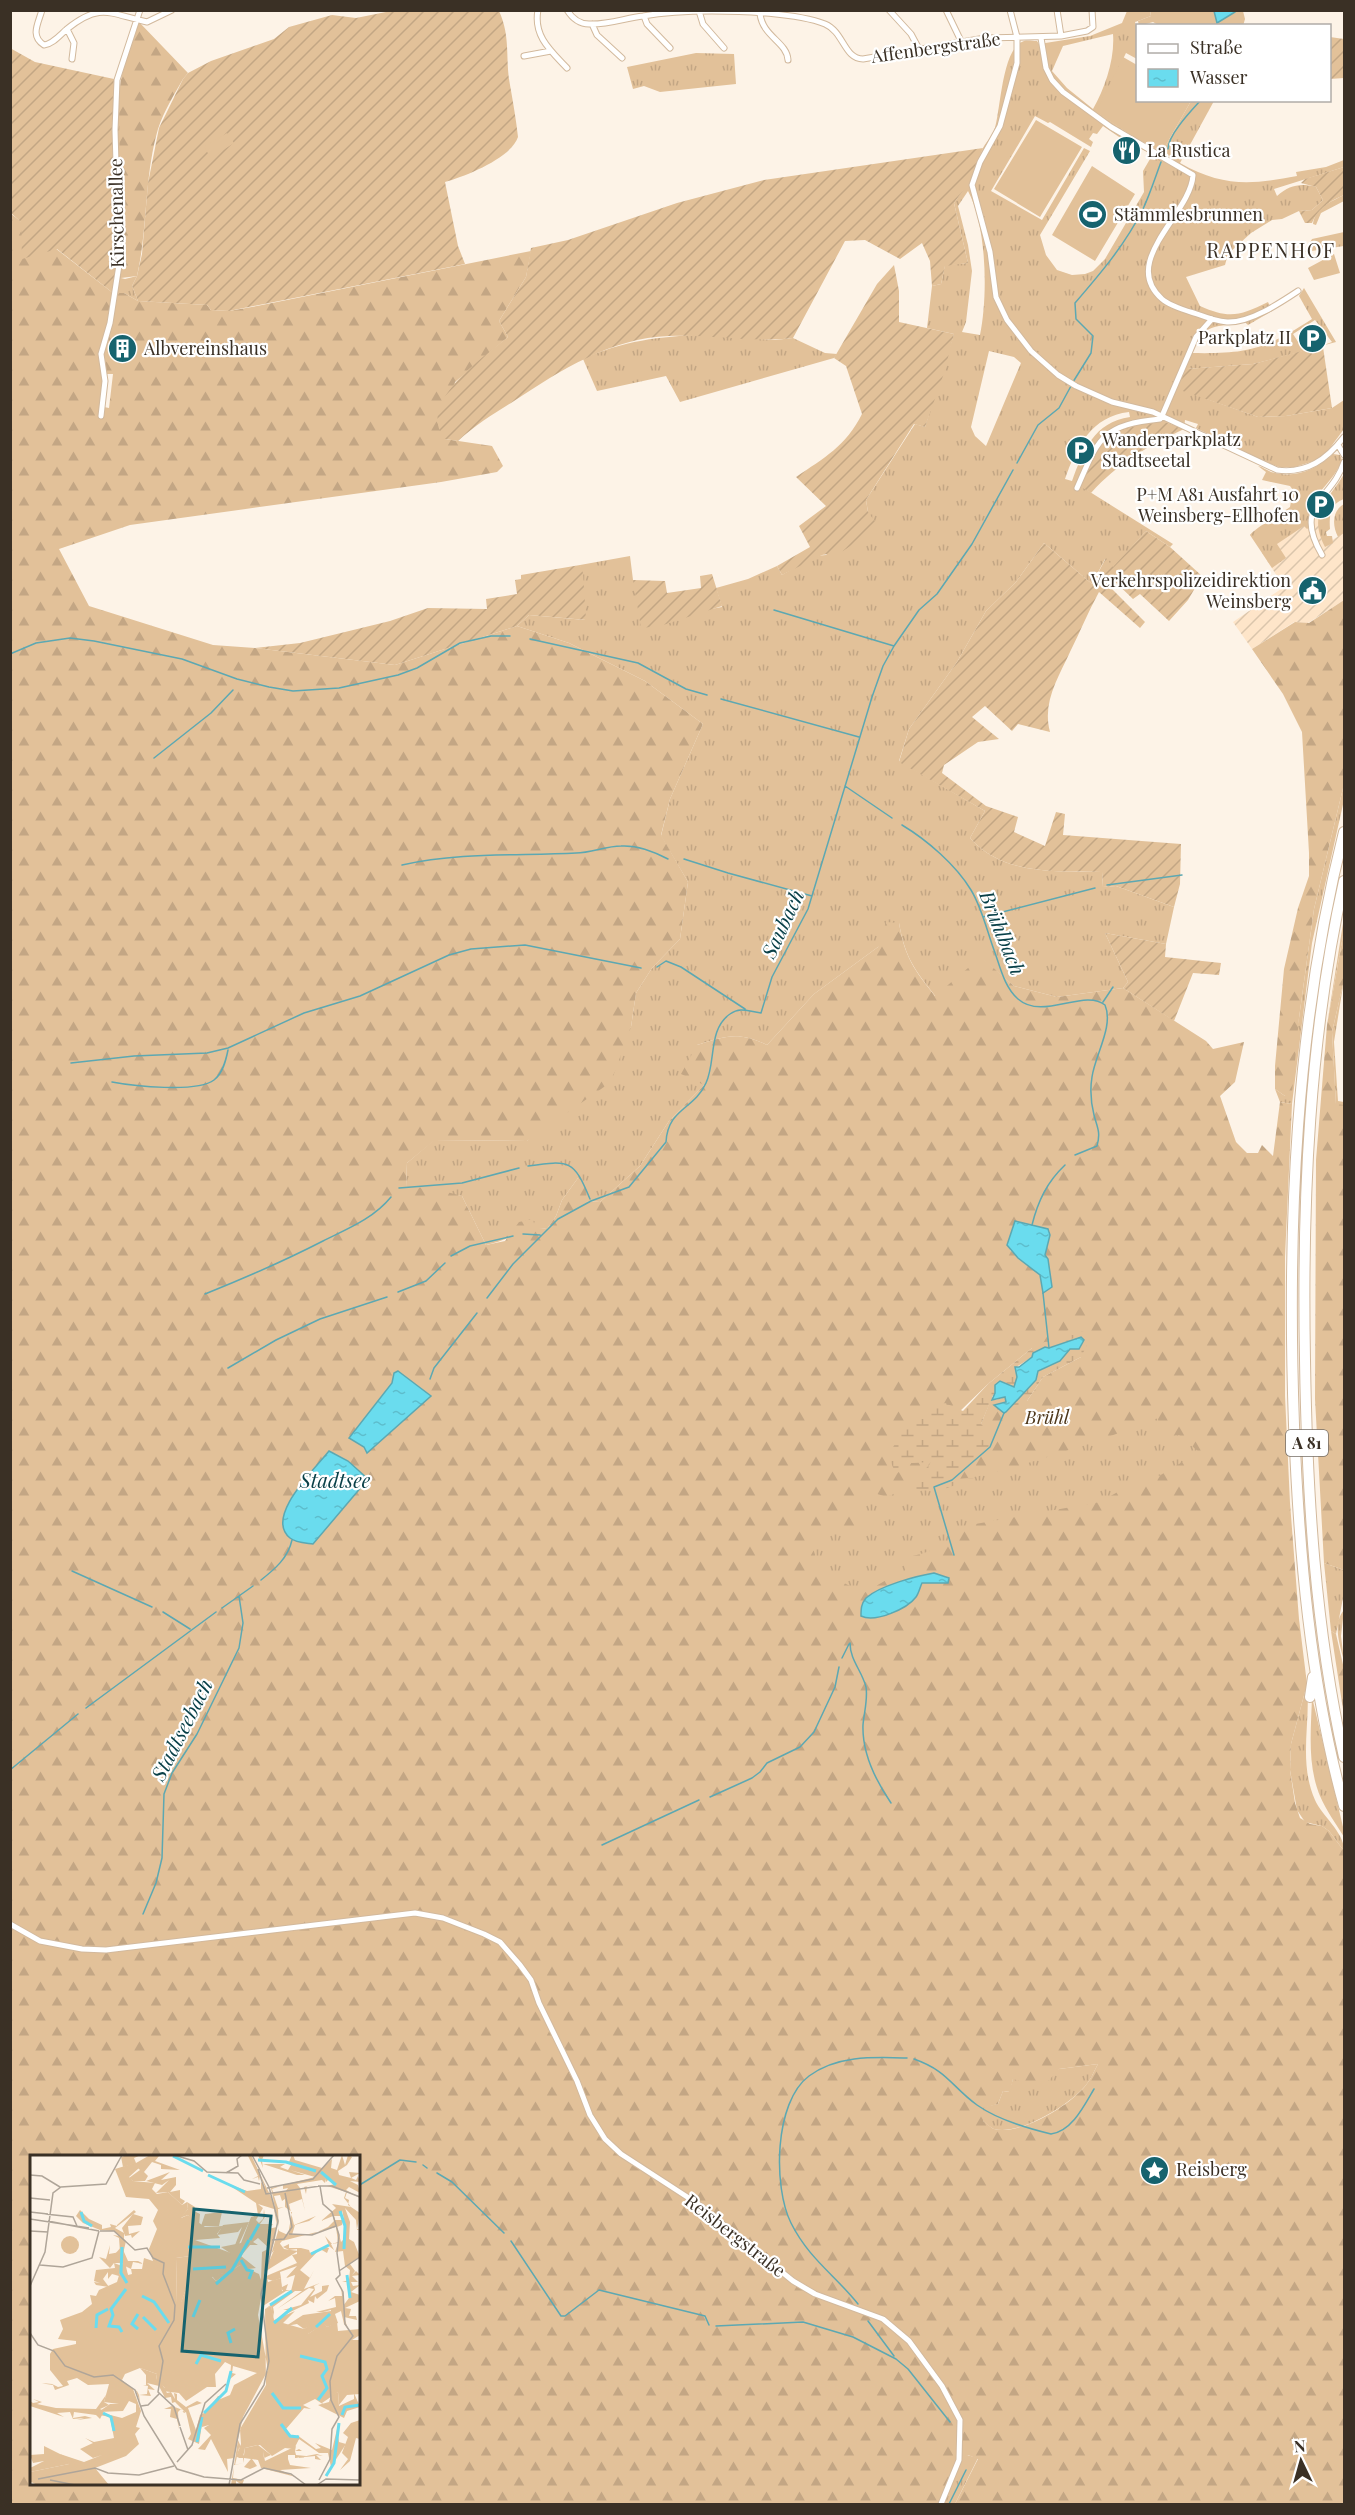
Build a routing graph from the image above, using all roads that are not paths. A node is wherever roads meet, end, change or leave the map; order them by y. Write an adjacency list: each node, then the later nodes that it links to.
1 (42, 10): 16 (street)
2 (140, 10): 14 (street, Kirschenallee)
3 (172, 10): 14 (street)
4 (567, 10): 15 (street)
5 (889, 10): 23 (street)
6 (946, 10): 20 (street)
7 (1010, 10): 18 (street)
8 (1057, 10): 17 (street)
9 (1092, 10): 17 (street, Affenbergstraße)
10 (538, 11): 24 (street)
11 (699, 11): 12 (street); 13 (street); 22 (street)
12 (760, 14): 23 (street, Affenbergstraße); 28 (street)
13 (644, 16): 15 (street); 21 (street)
14 (137, 20): 16 (street); 32 (street, Kirschenallee)
15 (592, 24): 26 (street)
16 (67, 30): 27 (street)
17 (1061, 36): 19 (street, Affenbergstraße)
18 (1017, 37): 19 (street, Affenbergstraße); 20 (street, Affenbergstraße); 33 (street)
19 (1041, 38): 31 (street)
20 (961, 41): 23 (street, Affenbergstraße)
21 (670, 48)
22 (724, 48)
23 (919, 48)
24 (551, 51): 25 (street); 29 (street)
25 (524, 56)
26 (622, 58)
27 (72, 59)
28 (788, 60)
29 (567, 68)
30 (1298, 291): 31 (street)
31 (1212, 319): 33 (street)
32 (101, 416)
33 (1162, 416): 35 (street); 38 (street)
34 (1344, 436): 35 (street)
35 (1338, 445): 36 (street)
36 (1344, 455)
37 (1344, 462): 39 (street)
38 (1077, 488)
39 (1322, 555)
40 (1344, 832): 42 (highway, A 81)
41 (1344, 881): 44 (highway, A 81)
42 (1315, 1668): 43 (highway); 45 (highway, A 81)
43 (1310, 1697)
44 (1344, 1758)
45 (1344, 1806)
46 (10, 1924): 47 (street, Reisbergstraße)
47 (941, 2505)

